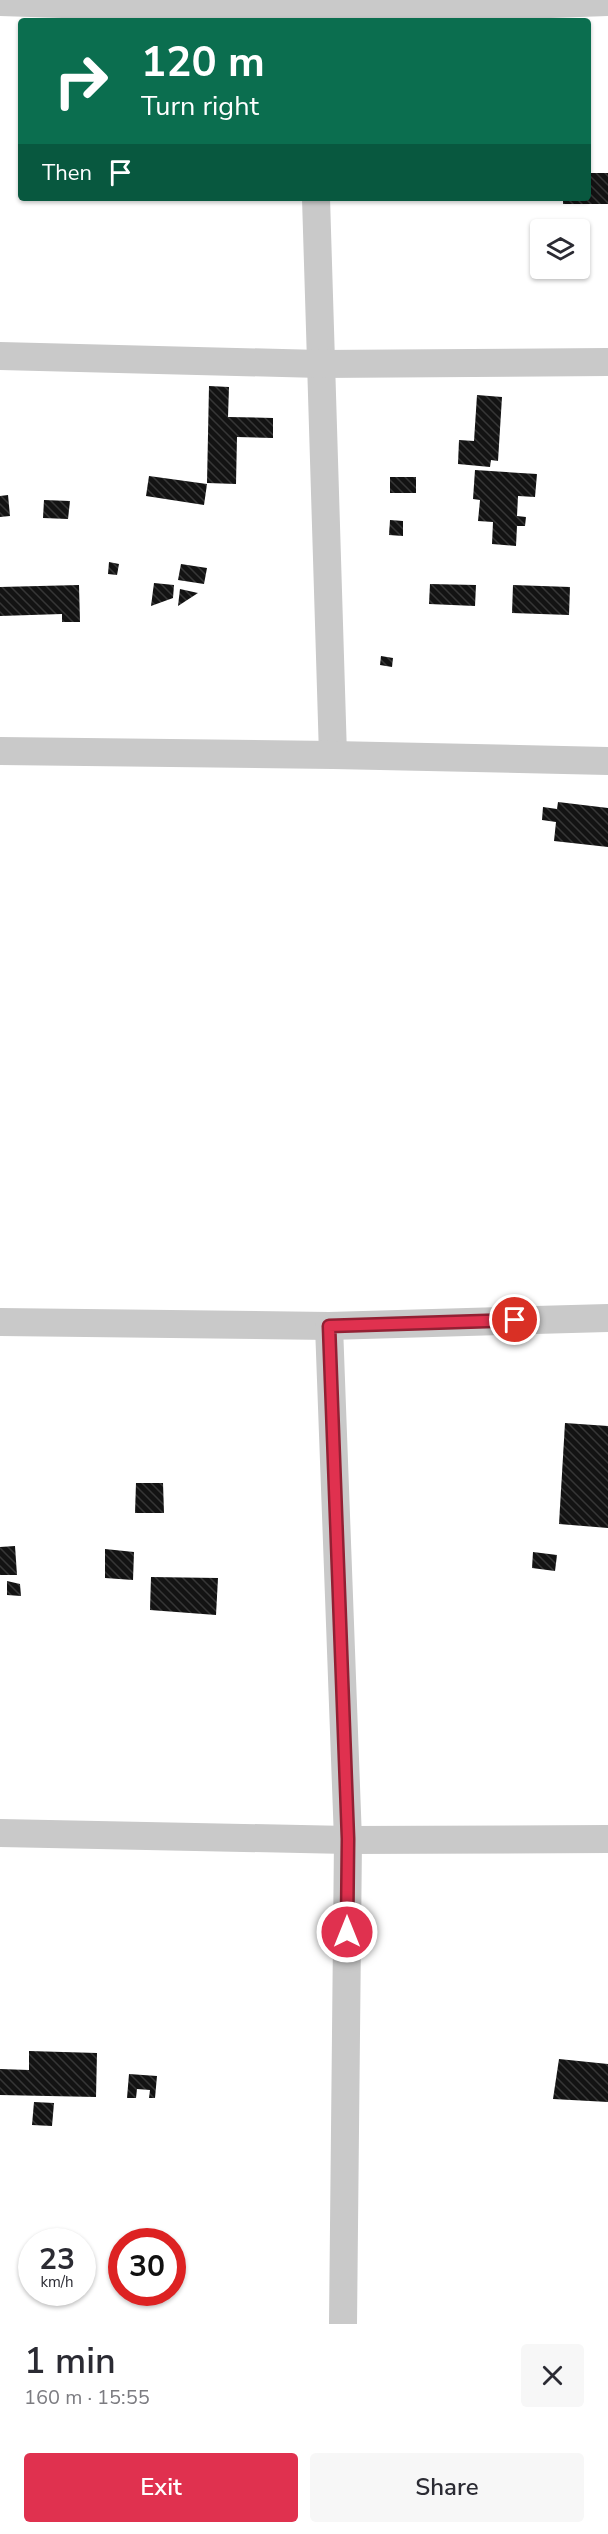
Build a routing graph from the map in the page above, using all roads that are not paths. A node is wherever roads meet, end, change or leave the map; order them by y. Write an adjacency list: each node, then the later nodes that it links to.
1 (0, 2): 3 (street)
2 (608, 2): 3 (street)
3 (312, 11)
4 (316, 201): 7 (street)
5 (0, 356): 7 (street)
6 (608, 362): 7 (street)
7 (320, 364): 9 (street)
8 (0, 751): 9 (street)
9 (333, 754): 10 (street)
10 (608, 761)
11 (608, 1318): 13 (street)
12 (0, 1322): 13 (street)
13 (329, 1326): 15 (street)
14 (0, 1833): 15 (street)
15 (348, 1839): 16 (street); 17 (street)
16 (608, 1839)
17 (343, 2324)

